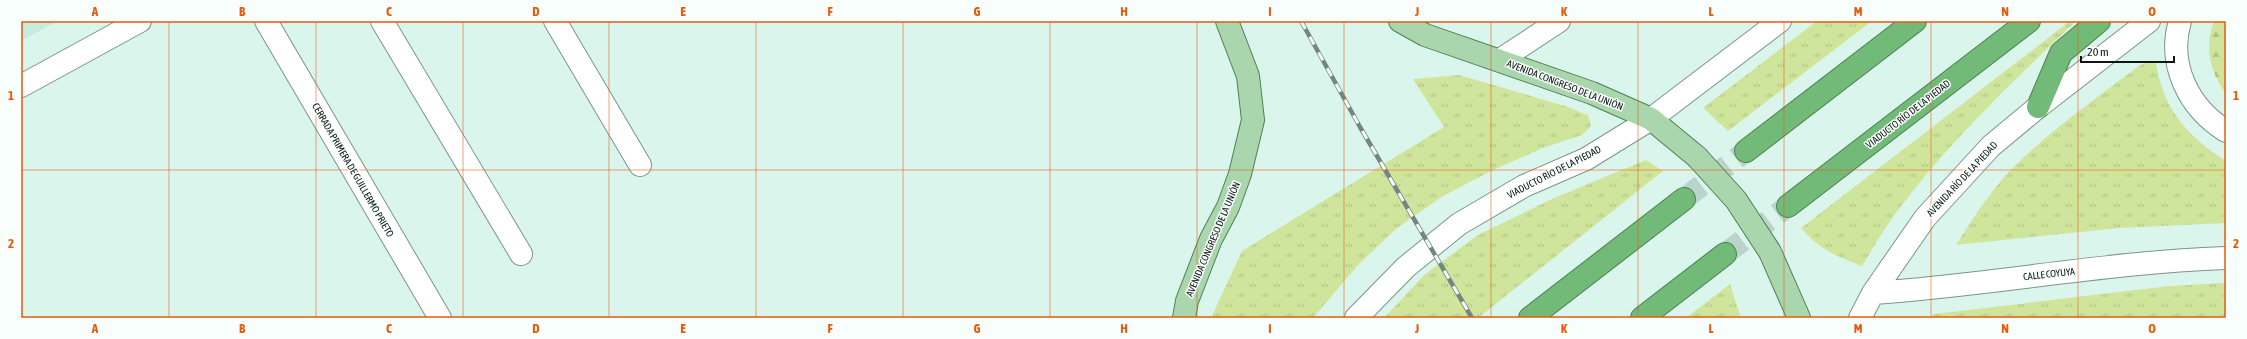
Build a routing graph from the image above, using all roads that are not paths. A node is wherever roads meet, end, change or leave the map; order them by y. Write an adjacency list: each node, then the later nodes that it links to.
1 (140, 21): 15 (main road)
2 (266, 21): 27 (main road, CERRADA PRIMERA DE GUILLERMO PRIETO)
3 (382, 21): 23 (main road)
4 (555, 21): 20 (main road)
5 (1227, 21): 28 (main road, AVENIDA CONGRESO DE LA UNIÓN)
6 (1400, 21): 14 (main road, AVENIDA CONGRESO DE LA UNIÓN)
7 (1559, 21): 14 (main road)
8 (1780, 21): 17 (main road, VIADUCTO RÍO DE LA PIEDAD)
9 (1915, 21): 19 (highway)
10 (2029, 21): 22 (highway, VIADUCTO RÍO DE LA PIEDAD)
11 (2099, 21): 16 (highway)
12 (2150, 21): 16 (main road, AVENIDA RÍO DE LA PIEDAD)
13 (2180, 21): 18 (main road)
14 (1500, 60): 17 (main road, AVENIDA CONGRESO DE LA UNIÓN)
15 (21, 86)
16 (2038, 107): 26 (main road, AVENIDA RÍO DE LA PIEDAD)
17 (1651, 119): 29 (main road, VIADUCTO RÍO DE LA PIEDAD); 32 (main road, AVENIDA CONGRESO DE LA UNIÓN, bridge)
18 (2226, 131)
19 (1746, 151)
20 (640, 165)
21 (1684, 199): 30 (highway)
22 (1788, 206)
23 (521, 254)
24 (1726, 254): 31 (highway)
25 (2226, 258): 26 (main road, CALLE COYUYA)
26 (1873, 293): 33 (main road, AVENIDA RÍO DE LA PIEDAD)
27 (440, 318)
28 (1184, 318)
29 (1356, 318)
30 (1530, 318)
31 (1642, 318)
32 (1799, 318)
33 (1860, 318)

